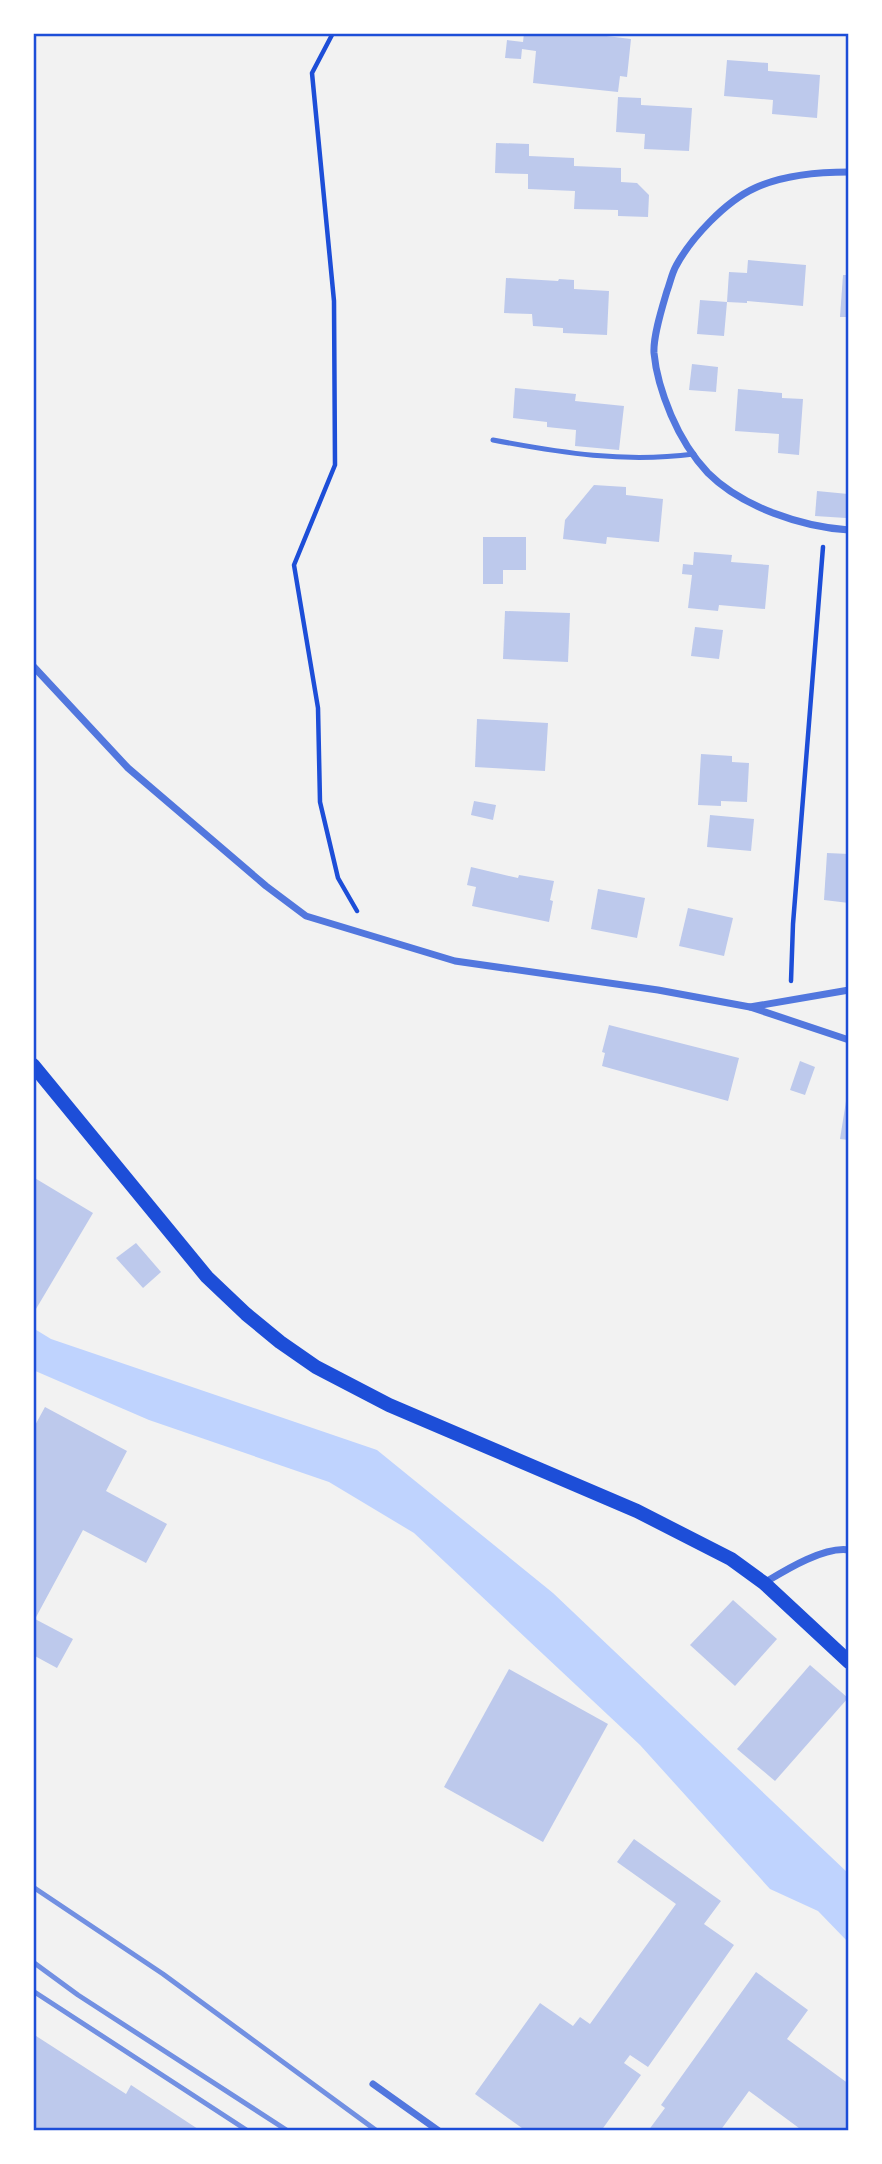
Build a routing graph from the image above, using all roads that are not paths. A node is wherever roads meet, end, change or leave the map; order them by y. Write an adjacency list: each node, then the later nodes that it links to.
1 (849, 172): 3 (street)
2 (493, 440): 3 (lane)
3 (694, 454): 4 (street)
4 (849, 530)
5 (33, 666): 7 (street)
6 (849, 990): 7 (street)
7 (750, 1007): 8 (street)
8 (849, 1040)
9 (33, 1065): 11 (main road)
10 (849, 1550): 11 (street)
11 (764, 1583): 12 (main road)
12 (849, 1662)
13 (373, 2084): 14 (street)
14 (439, 2131)

